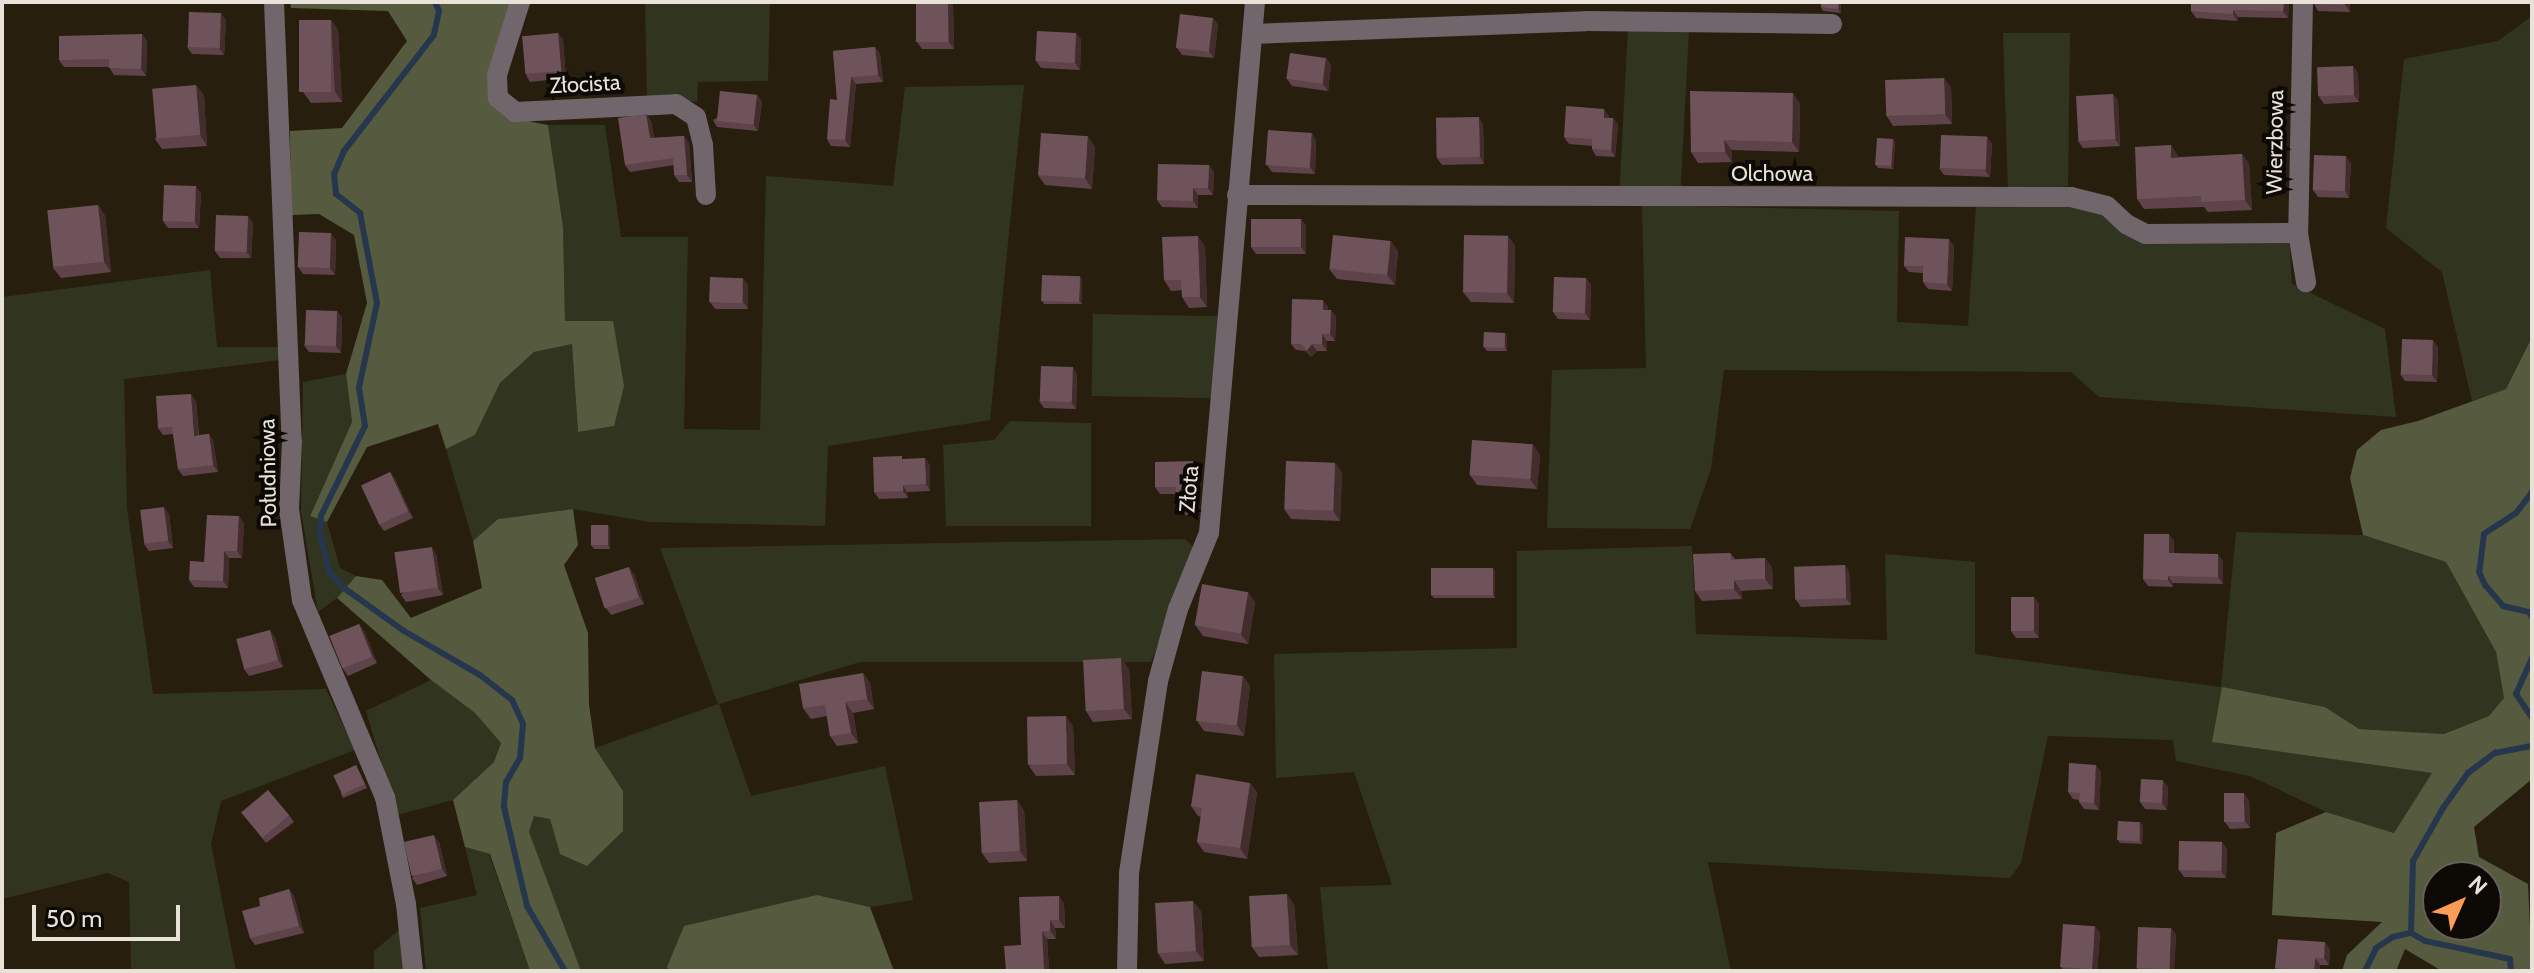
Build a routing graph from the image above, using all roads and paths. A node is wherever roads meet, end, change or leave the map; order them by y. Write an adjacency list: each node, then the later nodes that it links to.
1 (274, 2): 11 (street, Południowa)
2 (520, 2): 7 (street, Złocista)
3 (1255, 2): 6 (street, Złota)
4 (2303, 2): 9 (street, Wierzbowa)
5 (1832, 24): 6 (street)
6 (1253, 34): 8 (street, Złota)
7 (706, 195)
8 (1237, 195): 9 (street, Olchowa); 12 (street, Złota)
9 (2298, 233): 10 (street, Wierzbowa)
10 (2306, 282)
11 (413, 971)
12 (1127, 971)

